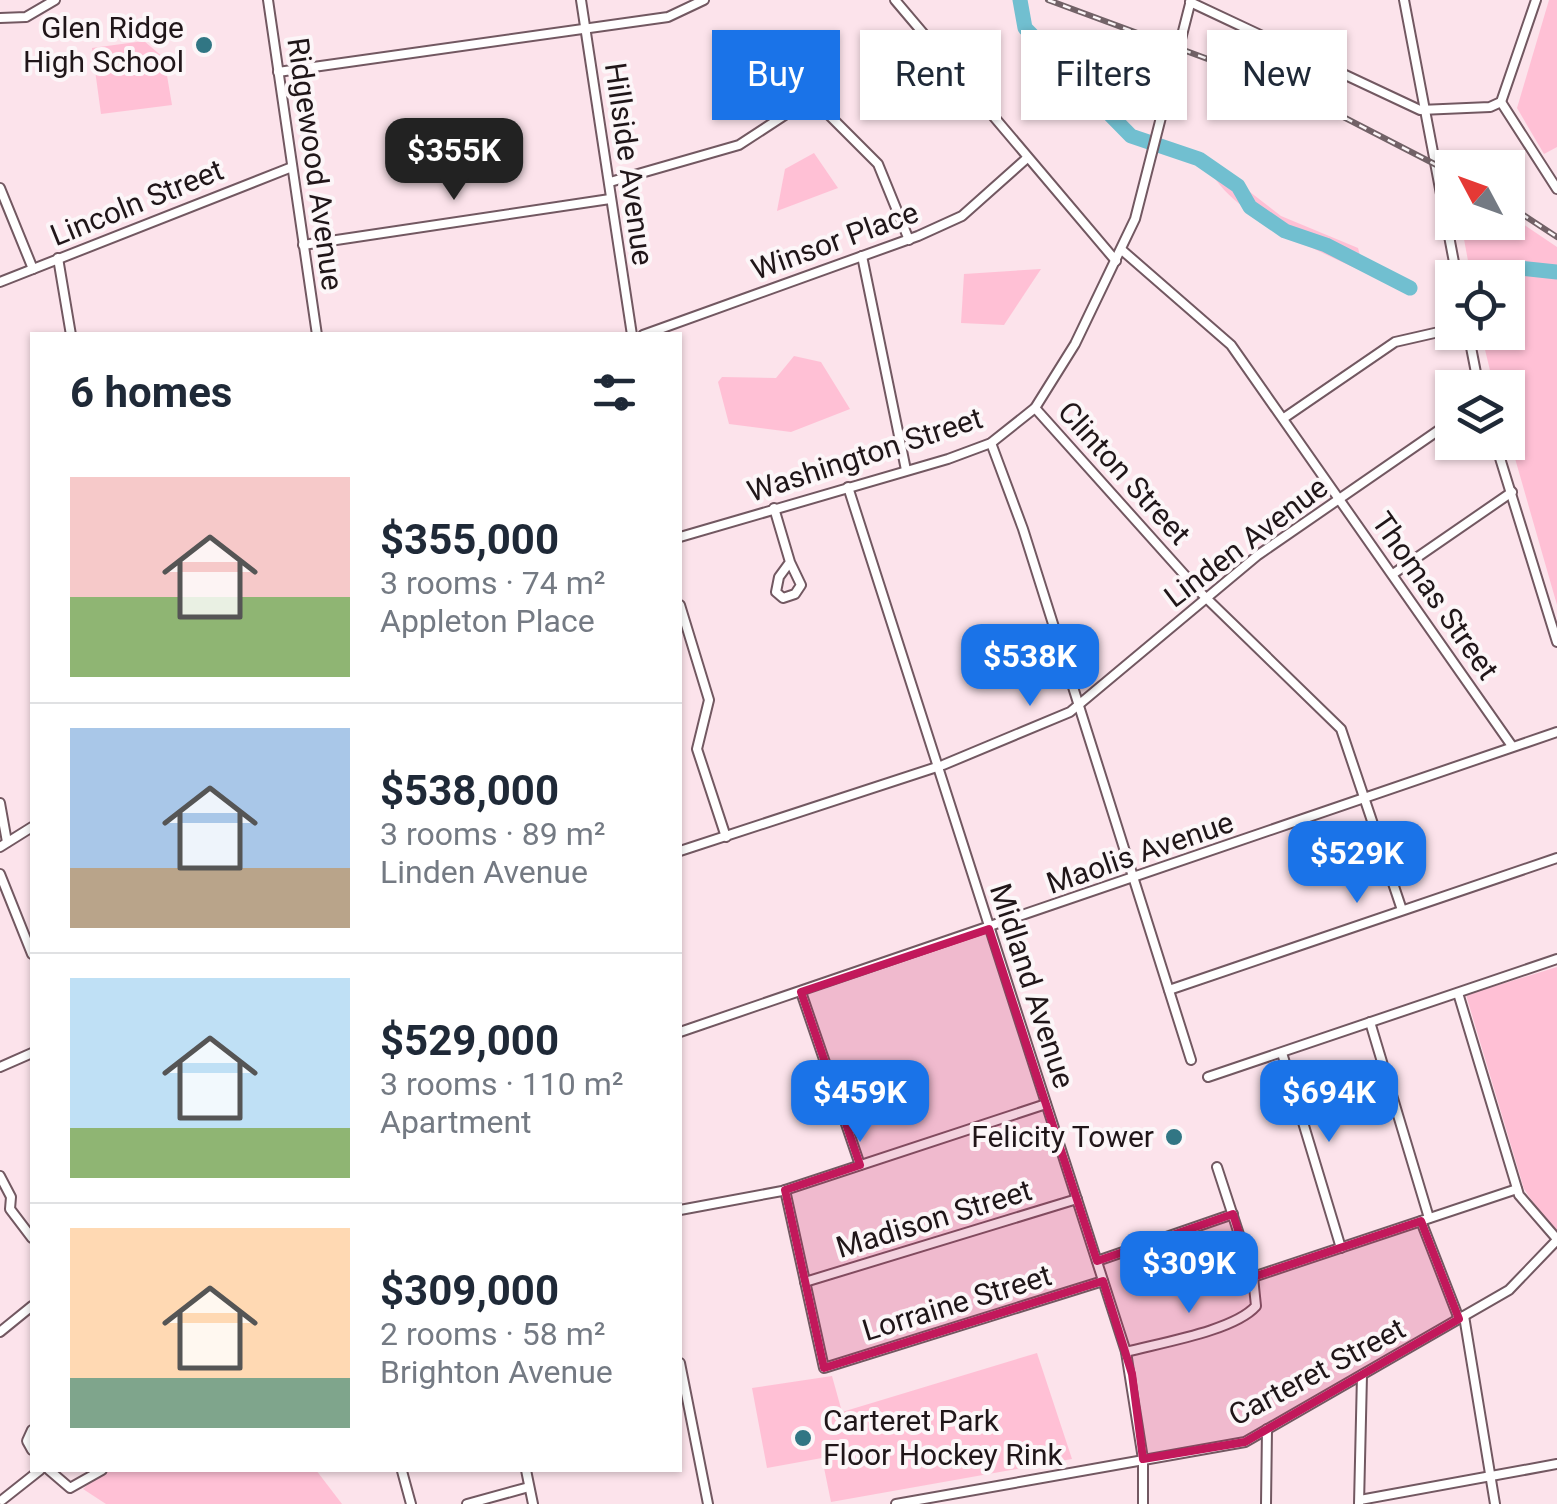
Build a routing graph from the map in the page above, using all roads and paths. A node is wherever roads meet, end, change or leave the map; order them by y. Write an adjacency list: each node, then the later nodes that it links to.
1 (55, 0): 11 (street)
2 (268, 0): 13 (street, Ridgewood Avenue)
3 (581, 0): 12 (street, Hillside Avenue)
4 (704, 0): 12 (street)
5 (896, 0): 16 (street)
6 (1207, 0): 10 (street)
7 (1404, 0): 15 (street)
8 (1536, 0): 14 (street)
9 (1190, 1): 10 (street); 24 (street, Washington Street)
10 (1215, 14): 15 (street)
11 (0, 18)
12 (586, 27): 13 (street); 18 (street, Hillside Avenue)
13 (278, 72): 17 (street, Ridgewood Avenue)
14 (1502, 102): 15 (street); 20 (street)
15 (1426, 111): 27 (street)
16 (1026, 159): 22 (street, Winsor Place); 28 (street)
17 (292, 166): 23 (street, Ridgewood Avenue); 26 (street, Lincoln Street)
18 (610, 182): 21 (street, Hillside Avenue); 22 (street)
19 (0, 188): 29 (street)
20 (1557, 189)
21 (610, 199): 23 (street); 33 (street, Hillside Avenue)
22 (909, 240): 25 (street, Winsor Place)
23 (304, 245): 32 (street, Ridgewood Avenue)
24 (1122, 251): 28 (street, Washington Street); 37 (street, Thomas Street)
25 (862, 256): 34 (street, Winsor Place); 41 (street)
26 (58, 258): 29 (street, Lincoln Street); 31 (street)
27 (1455, 260)
28 (1116, 261): 36 (street, Washington Street)
29 (33, 269): 30 (street, Lincoln Street)
30 (0, 282)
31 (70, 332)
32 (317, 332)
33 (632, 332)
34 (651, 332)
35 (1435, 333): 37 (street)
36 (1035, 408): 39 (street, Washington Street); 49 (street, Clinton Street)
37 (1284, 418): 44 (street, Thomas Street)
38 (1435, 433): 44 (street, Linden Avenue)
39 (991, 442): 41 (street, Washington Street); 52 (street)
40 (1502, 460): 43 (street)
41 (906, 470): 42 (street, Washington Street)
42 (848, 487): 45 (street, Washington Street); 55 (street, Midland Avenue)
43 (1512, 492): 48 (street); 51 (street)
44 (1339, 498): 48 (street, Thomas Street); 49 (street, Linden Avenue)
45 (774, 508): 46 (street, Washington Street); 47 (street)
46 (682, 536)
47 (790, 562)
48 (1393, 574): 54 (street, Thomas Street)
49 (1206, 598): 52 (street, Linden Avenue); 56 (street, Clinton Street)
50 (682, 612): 59 (street)
51 (1557, 642)
52 (1077, 705): 55 (street, Linden Avenue); 64 (street)
53 (1557, 732): 54 (street, Maolis Avenue)
54 (1512, 746): 56 (street, Maolis Avenue)
55 (939, 766): 59 (street, Linden Avenue); 66 (street, Midland Avenue)
56 (1364, 799): 64 (street, Maolis Avenue); 65 (street, Clinton Street)
57 (0, 804): 60 (street)
58 (30, 829): 60 (street)
59 (726, 837): 61 (street, Linden Avenue)
60 (4, 844)
61 (682, 850)
62 (1557, 858): 65 (street)
63 (0, 874): 67 (street)
64 (1133, 879): 66 (street, Maolis Avenue); 69 (street)
65 (1402, 910): 69 (street)
66 (989, 929): 70 (street, Maolis Avenue); 79 (street, Midland Avenue)
67 (30, 949)
68 (1557, 960): 71 (street)
69 (1169, 990): 76 (street)
70 (802, 992): 73 (street, Maolis Avenue); 80 (street)
71 (1458, 993): 72 (street); 83 (street)
72 (1370, 1022): 74 (street); 90 (street)
73 (682, 1031)
74 (1282, 1052): 78 (street); 93 (street)
75 (30, 1054): 77 (street)
76 (1192, 1060)
77 (0, 1067)
78 (1208, 1078)
79 (1046, 1104): 80 (street); 85 (street, Midland Avenue)
80 (860, 1165): 84 (street)
81 (1218, 1167): 88 (street)
82 (0, 1176): 86 (street)
83 (1517, 1189): 90 (street); 92 (street)
84 (785, 1190): 87 (street); 96 (street)
85 (1076, 1199): 94 (street, Midland Avenue); 96 (street, Madison Street)
86 (10, 1209): 89 (street); 91 (street)
87 (682, 1210)
88 (1234, 1214): 94 (street); 95 (street)
89 (0, 1216)
90 (1425, 1220): 93 (street); 99 (street)
91 (30, 1235)
92 (1557, 1240): 99 (street, Carteret Street)
93 (1340, 1248): 95 (street)
94 (1096, 1261): 97 (street, Midland Avenue)
95 (1253, 1277): 101 (street)
96 (806, 1282): 97 (street, Lorraine Street)
97 (1103, 1282): 101 (street, Midland Avenue)
98 (30, 1308): 100 (street)
99 (1462, 1318): 103 (street, Carteret Street); 112 (street)
100 (0, 1332)
101 (1126, 1352): 105 (street, Midland Avenue)
102 (682, 1373): 119 (street)
103 (1362, 1375): 104 (street, Carteret Street); 115 (street)
104 (1267, 1429): 105 (street, Carteret Street); 122 (street)
105 (1143, 1459): 120 (street, Carteret Street); 121 (street, Midland Avenue)
106 (1557, 1464): 112 (street)
107 (37, 1472): 114 (street)
108 (52, 1472): 109 (street)
109 (99, 1472)
110 (402, 1472): 116 (street)
111 (526, 1472): 113 (street)
112 (1490, 1476): 115 (street); 123 (street)
113 (529, 1487): 117 (street); 118 (street)
114 (2, 1500)
115 (1360, 1502)
116 (411, 1504)
117 (467, 1504)
118 (534, 1504)
119 (708, 1504)
120 (896, 1504)
121 (1144, 1504)
122 (1266, 1504)
123 (1495, 1504)

